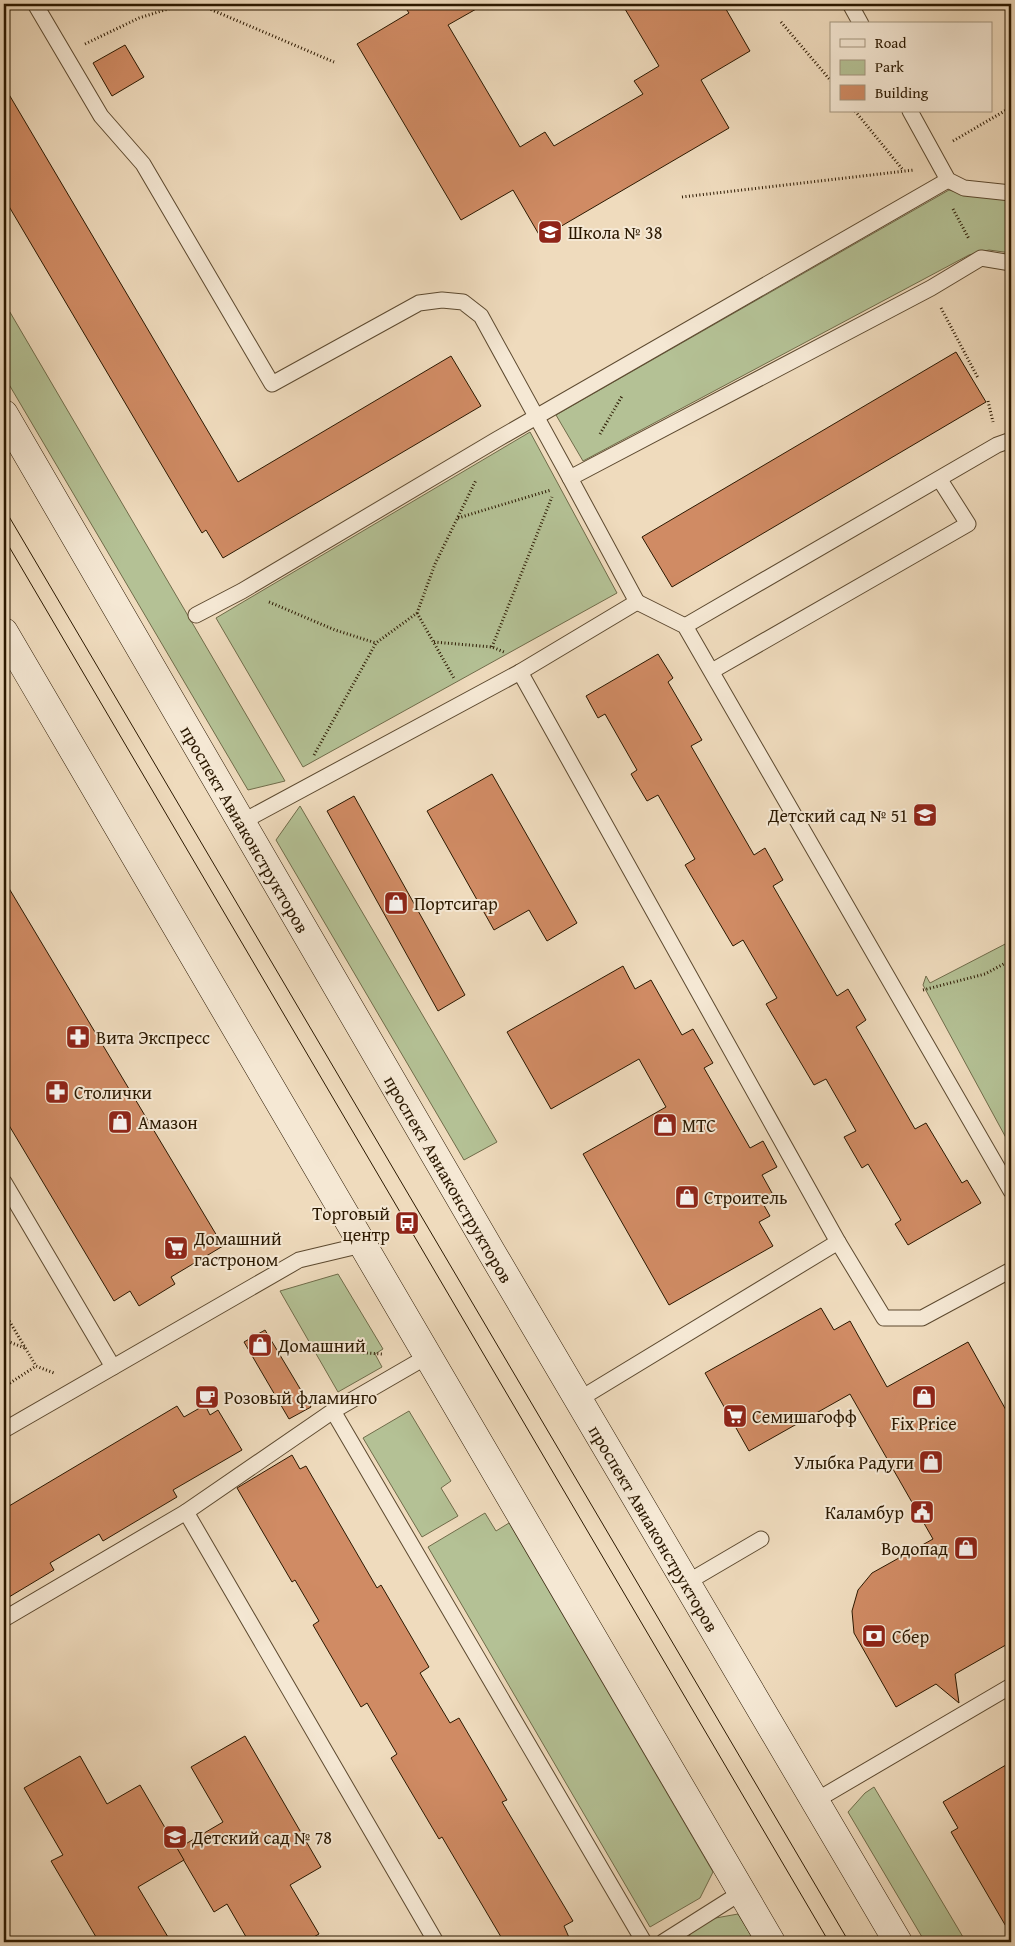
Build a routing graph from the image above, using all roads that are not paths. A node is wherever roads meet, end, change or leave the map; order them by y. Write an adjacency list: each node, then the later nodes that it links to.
1 (35, 4): 9 (lane)
2 (850, 4): 3 (lane)
3 (860, 22)
4 (911, 112): 5 (lane)
5 (943, 182): 6 (lane); 9 (lane)
6 (1011, 193)
7 (1011, 263): 11 (lane)
8 (4, 414): 19 (street, проспект Авиаконструкторов)
9 (536, 416): 11 (lane); 14 (lane)
10 (1011, 440): 12 (lane)
11 (570, 478): 13 (lane)
12 (940, 480): 15 (lane); 18 (lane)
13 (637, 602): 15 (lane); 17 (lane)
14 (196, 615)
15 (685, 626): 18 (lane)
16 (6, 639): 23 (street)
17 (520, 672): 19 (lane); 22 (lane)
18 (712, 672): 21 (lane)
19 (240, 823): 27 (street, проспект Авиаконструкторов)
20 (4, 1182): 26 (lane)
21 (1011, 1191)
22 (838, 1242): 24 (lane); 27 (lane)
23 (362, 1245): 25 (street); 26 (lane)
24 (1011, 1270)
25 (428, 1356): 28 (lane); 36 (street)
26 (113, 1367): 29 (lane)
27 (578, 1400): 32 (street, проспект Авиаконструкторов)
28 (333, 1411): 30 (lane); 39 (lane)
29 (4, 1430)
30 (186, 1512): 33 (lane); 38 (lane)
31 (761, 1539): 32 (lane)
32 (686, 1583): 35 (street, проспект Авиаконструкторов)
33 (4, 1619)
34 (1011, 1686): 35 (lane)
35 (815, 1801): 41 (street, проспект Авиаконструкторов)
36 (742, 1892): 37 (lane); 40 (street)
37 (672, 1940)
38 (436, 1942)
39 (644, 1942)
40 (771, 1942)
41 (898, 1942)

